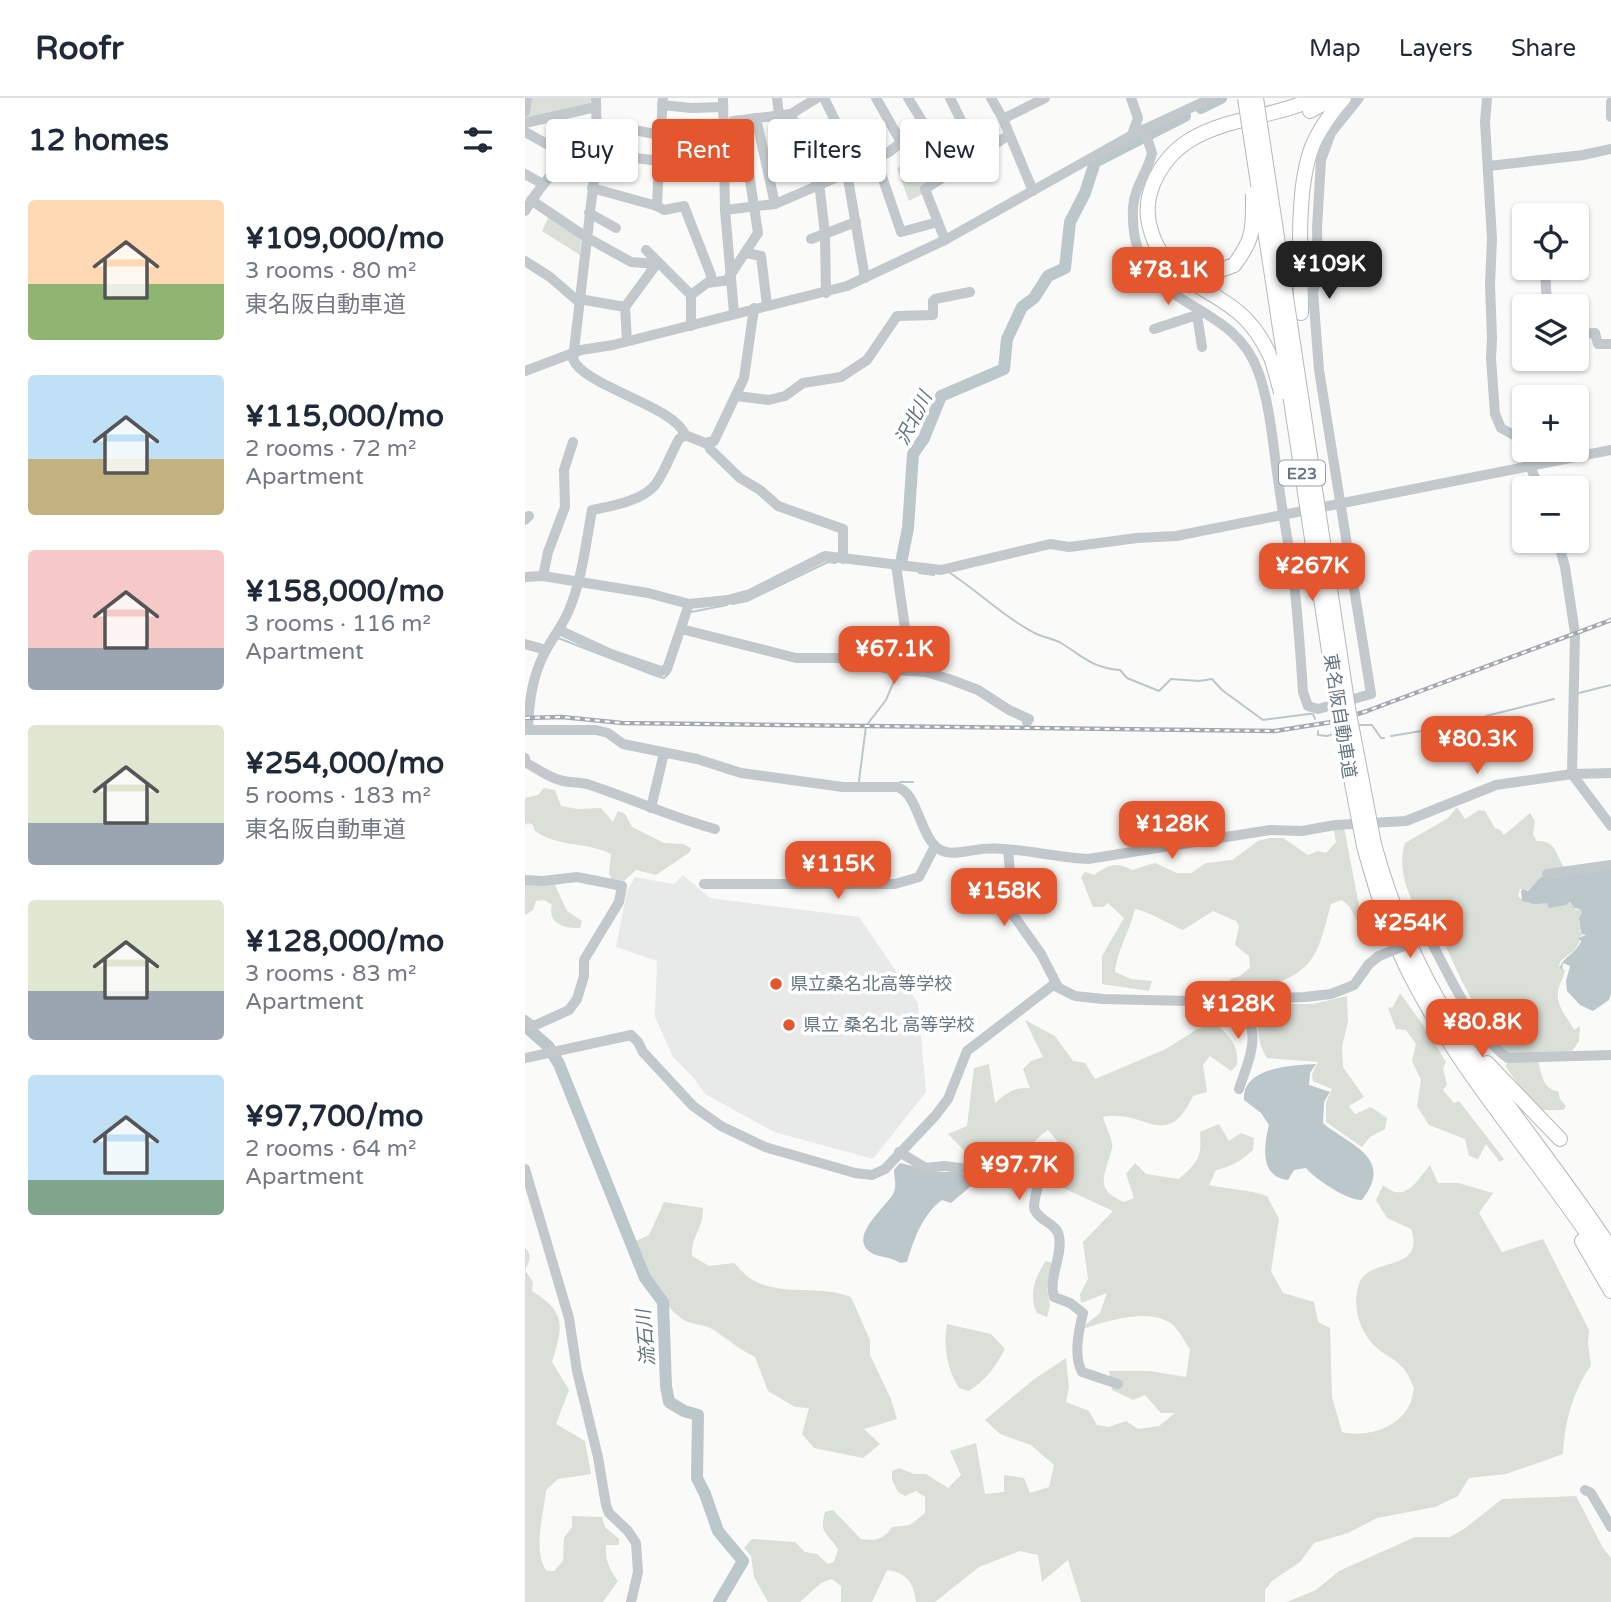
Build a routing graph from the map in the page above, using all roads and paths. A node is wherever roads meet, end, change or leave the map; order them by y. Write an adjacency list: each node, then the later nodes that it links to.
1 (527, 98): 26 (street)
2 (776, 98): 28 (street)
3 (817, 98): 27 (street)
4 (824, 98): 33 (street)
5 (876, 98): 42 (street)
6 (908, 98): 34 (street)
7 (950, 98): 35 (street)
8 (991, 98): 36 (street)
9 (1045, 98): 21 (street)
10 (1131, 98): 41 (street)
11 (1212, 98): 39 (street)
12 (1239, 98): 16 (highway, bridge)
13 (1245, 98): 111 (highway, 東名阪自動車道 / E23, bridge)
14 (1256, 98): 109 (highway, 東名阪自動車道 / E23, bridge)
15 (1316, 98): 111 (highway, bridge)
16 (1333, 98)
17 (1344, 98): 109 (highway, bridge)
18 (1359, 98): 98 (street)
19 (1487, 98): 46 (street)
20 (662, 101): 24 (street); 31 (street)
21 (1031, 101): 36 (street)
22 (596, 102): 37 (street)
23 (1611, 102): 29 (street)
24 (685, 103): 25 (street)
25 (723, 103)
26 (525, 112)
27 (791, 114): 28 (street); 58 (street)
28 (779, 115): 30 (street)
29 (1611, 117)
30 (755, 118): 32 (street); 62 (street)
31 (661, 119)
32 (748, 119)
33 (834, 119)
34 (921, 119)
35 (960, 119)
36 (1003, 119): 40 (street)
37 (525, 123)
38 (525, 132): 44 (street)
39 (1145, 134): 41 (street); 90 (street)
40 (1009, 135): 43 (street); 60 (street)
41 (1132, 135): 60 (street)
42 (900, 140)
43 (999, 141)
44 (546, 144)
45 (1611, 149): 46 (street)
46 (1489, 166): 106 (street)
47 (525, 174): 57 (street)
48 (546, 181): 57 (street)
49 (593, 182): 59 (street)
50 (658, 182): 64 (street)
51 (725, 182): 65 (street)
52 (752, 182): 63 (street)
53 (825, 182): 58 (street)
54 (849, 182): 68 (street)
55 (884, 182): 69 (street)
56 (936, 182): 69 (street)
57 (543, 184): 61 (street)
58 (818, 185): 62 (street); 71 (street)
59 (592, 188): 64 (street); 67 (street)
60 (1033, 191): 74 (street)
61 (531, 200): 66 (street); 72 (street)
62 (775, 204): 63 (street)
63 (756, 205): 65 (street); 76 (street)
64 (657, 206): 81 (street)
65 (725, 210): 80 (street)
66 (525, 211)
67 (589, 213): 70 (street); 72 (street)
68 (856, 222): 71 (street); 79 (street)
69 (938, 222): 74 (street)
70 (615, 228)
71 (825, 234): 73 (street); 83 (street)
72 (586, 237): 78 (street); 85 (street)
73 (811, 239)
74 (946, 240): 79 (street)
75 (646, 250): 78 (street)
76 (747, 253): 80 (street); 86 (street)
77 (525, 261): 85 (street)
78 (657, 263): 84 (street); 87 (street)
79 (865, 278): 83 (street)
80 (730, 279): 81 (street); 89 (street)
81 (711, 282): 84 (street)
82 (970, 292): 101 (street)
83 (826, 293): 86 (street)
84 (691, 295): 91 (street)
85 (579, 301): 87 (street); 97 (street)
86 (767, 305): 88 (street)
87 (625, 307): 94 (street)
88 (754, 308): 89 (street); 101 (street)
89 (734, 313): 91 (street)
90 (1200, 314): 92 (street); 96 (street); 100 (street)
91 (691, 326): 94 (street)
92 (1154, 329)
93 (1589, 333): 95 (street)
94 (627, 341): 97 (street)
95 (1611, 344)
96 (1202, 347)
97 (572, 354): 99 (street); 102 (street)
98 (1319, 370): 100 (street); 108 (street)
99 (525, 371)
100 (1260, 379): 110 (street)
101 (736, 396): 104 (street)
102 (685, 435): 104 (street); 117 (street)
103 (573, 442): 115 (street)
104 (708, 444): 113 (street)
105 (1611, 450): 106 (street)
106 (1529, 467): 107 (street); 108 (street)
107 (1533, 476)
108 (1340, 503): 110 (street); 110 (street)
109 (1320, 512): 133 (highway, 東名阪自動車道 / E23, bridge)
110 (1282, 514): 114 (street)
111 (1314, 544): 133 (highway, 東名阪自動車道 / E23, bridge)
112 (1562, 553): 129 (street)
113 (843, 559): 114 (street); 118 (street)
114 (896, 565): 123 (street)
115 (543, 576): 116 (street); 117 (street)
116 (525, 577)
117 (578, 583): 118 (street); 120 (street)
118 (689, 604): 119 (street)
119 (681, 629): 120 (street); 123 (street)
120 (559, 630): 122 (street)
121 (525, 644): 122 (street)
122 (546, 650): 125 (street)
123 (895, 670): 124 (street)
124 (1027, 722)
125 (527, 730): 126 (street)
126 (664, 753): 130 (street); 134 (street)
127 (525, 758): 130 (street)
128 (1611, 773): 129 (street)
129 (1572, 775): 131 (street); 135 (street)
130 (651, 808): 132 (street)
131 (1611, 826)
132 (715, 829)
133 (1369, 845): 140 (highway, 東名阪自動車道 / E23); 149 (highway, 東名阪自動車道 / E23)
134 (935, 846): 135 (street); 139 (street)
135 (1008, 850): 141 (street)
136 (1611, 864): 137 (street)
137 (1547, 874)
138 (525, 880): 143 (street)
139 (705, 884)
140 (1424, 974): 147 (highway); 151 (highway, 東名阪自動車道 / E23)
141 (1057, 985): 142 (street); 148 (street)
142 (1229, 996): 144 (street, bridge); 146 (street)
143 (525, 1020)
144 (1611, 1055)
145 (525, 1058): 148 (street)
146 (1239, 1089)
147 (1560, 1139)
148 (899, 1152): 154 (street)
149 (1533, 1157): 152 (highway, 東名阪自動車道 / E23); 153 (highway)
150 (525, 1169): 157 (street)
151 (1611, 1250)
152 (1611, 1269)
153 (1611, 1291)
154 (1118, 1384)
155 (1585, 1490): 156 (street)
156 (1611, 1527)
157 (631, 1602)

